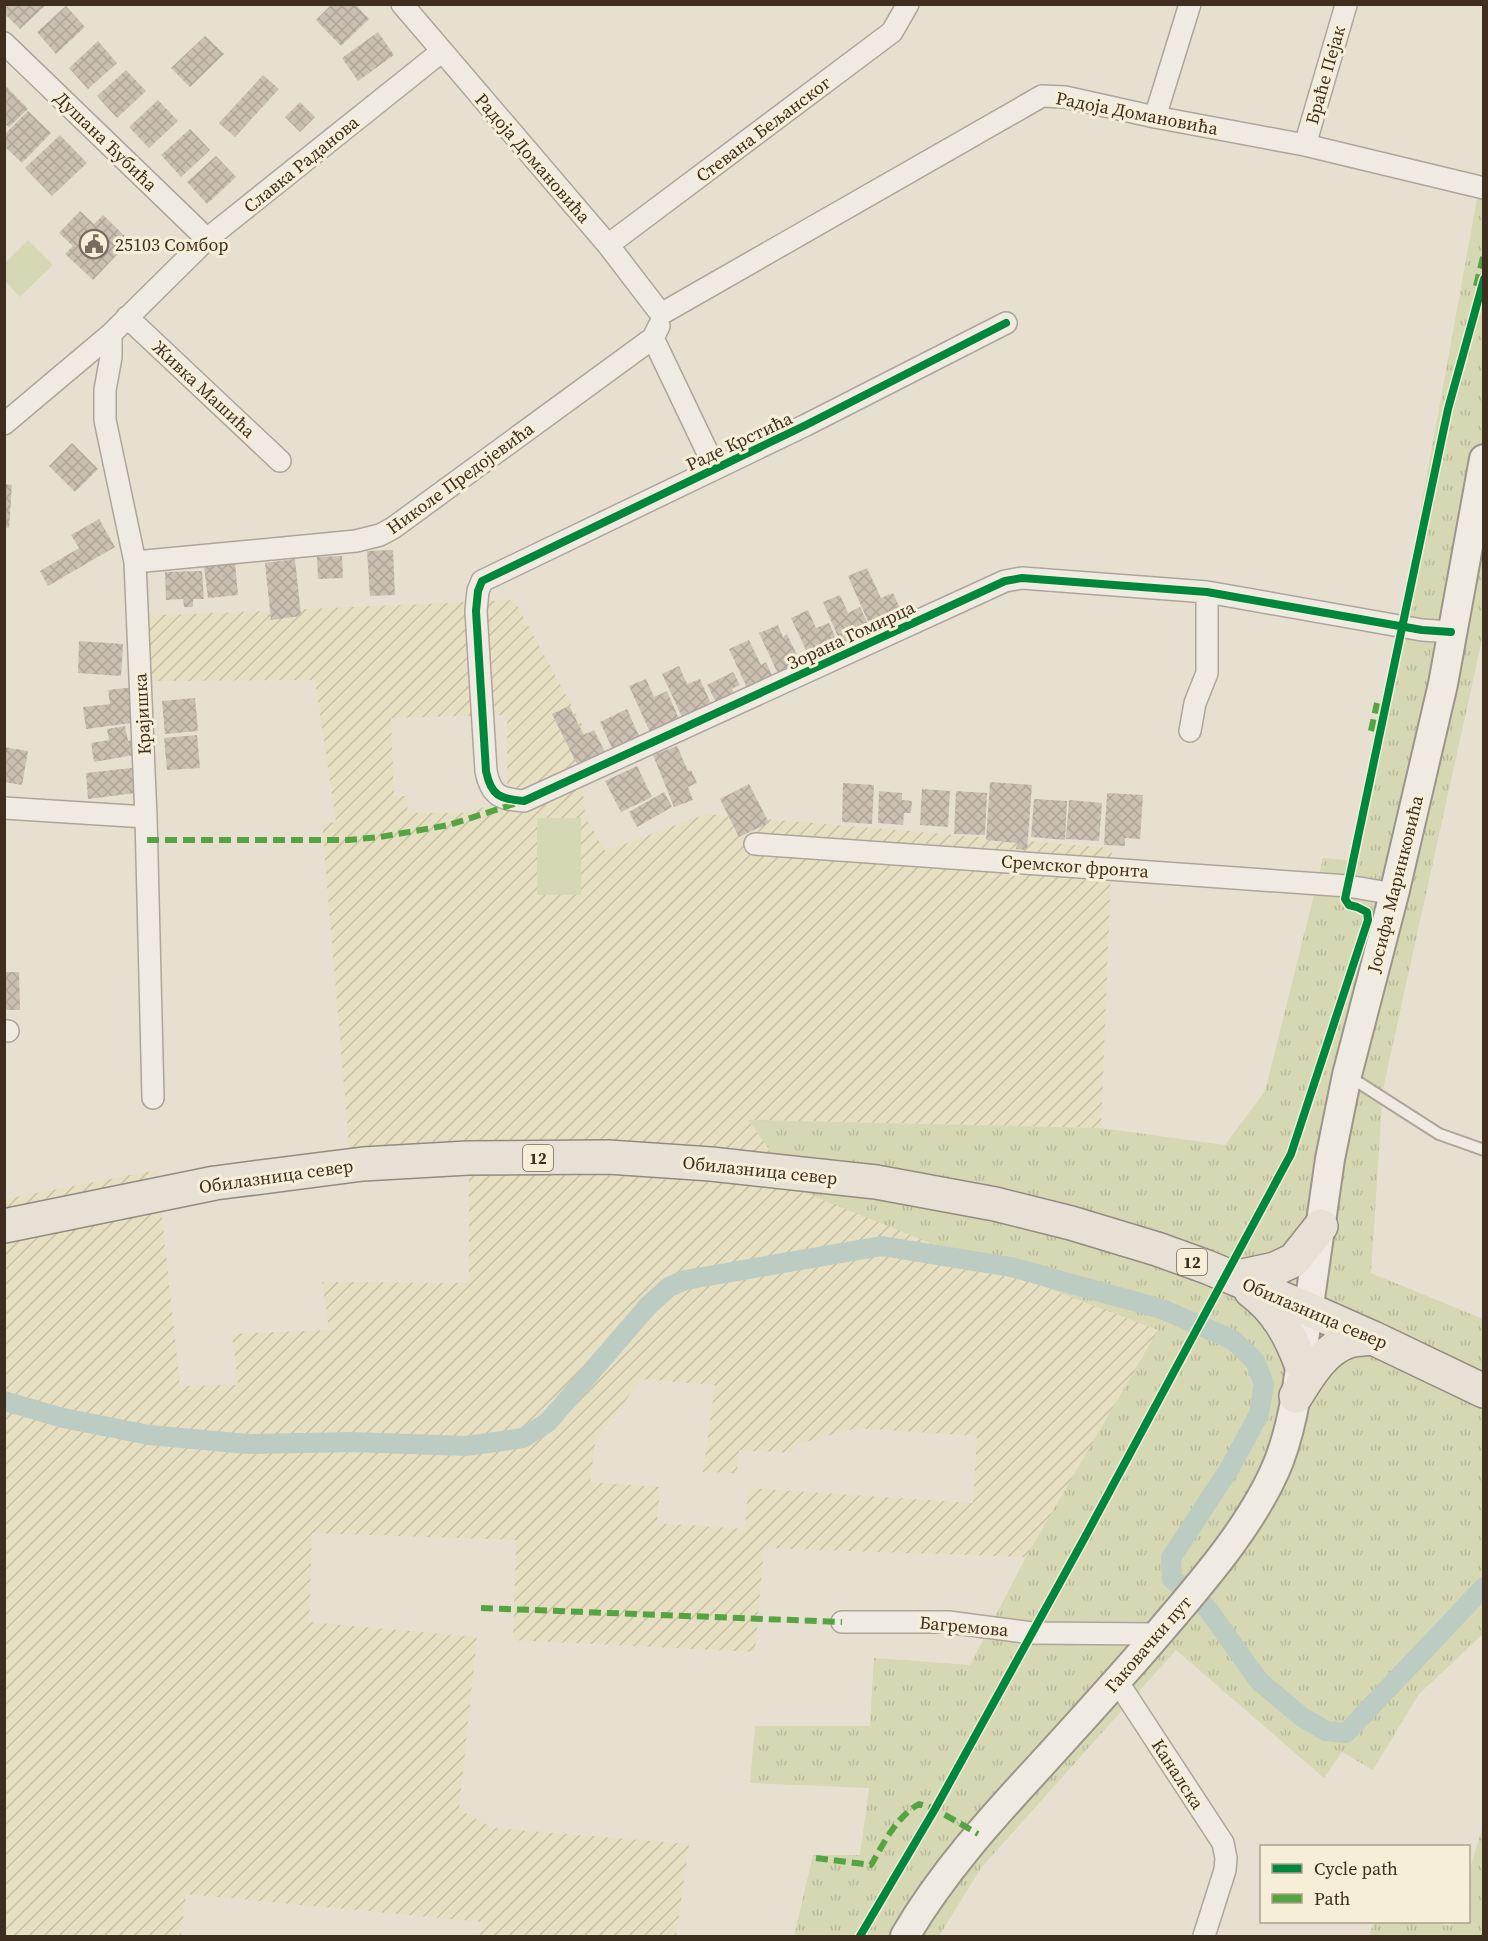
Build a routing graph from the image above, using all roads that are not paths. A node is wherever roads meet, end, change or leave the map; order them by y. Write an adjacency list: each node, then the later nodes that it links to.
1 (402, 4): 6 (street, Радоја Домановића)
2 (908, 4): 11 (street, Стевана Бељанског)
3 (1190, 4): 7 (street)
4 (1346, 5): 8 (street, Браће Пејак)
5 (4, 43): 10 (street, Душана Ћубића)
6 (441, 52): 10 (street, Славка Раданова); 11 (street, Радоја Домановића)
7 (1155, 117): 8 (street, Радоја Домановића); 12 (street, Радоја Домановића)
8 (1305, 145): 9 (street, Радоја Домановића)
9 (1484, 188)
10 (207, 239): 13 (street, Славка Раданова)
11 (608, 245): 12 (street, Радоја Домановића)
12 (661, 314): 16 (street)
13 (127, 317): 15 (street, Славка Раданова); 18 (street, Живка Машића)
14 (1006, 322): 20 (street, Раде Крстића)
15 (111, 334): 17 (street, Славка Раданова); 21 (street, Крајишка)
16 (652, 338): 20 (street); 21 (street, Николе Предојевића)
17 (4, 424)
18 (280, 461)
19 (1483, 463): 24 (street, Јосифа Маринковића)
20 (715, 468): 22 (street, Раде Крстића)
21 (135, 562): 27 (street, Крајишка)
22 (482, 582): 23 (street, Зорана Гомирца)
23 (1207, 592): 24 (street, Зорана Гомирца); 25 (street)
24 (1451, 632): 29 (street, Јосифа Маринковића)
25 (1190, 731)
26 (4, 808): 27 (street)
27 (146, 817): 31 (street, Крајишка)
28 (755, 844): 29 (street, Сремског фронта)
29 (1394, 894): 30 (street, Јосифа Маринковића)
30 (1347, 1075): 32 (lane); 34 (street, Јосифа Маринковића)
31 (153, 1098)
32 (1484, 1150)
33 (4, 1226): 35 (main road, Обилазница север / 12)
34 (1321, 1226): 35 (main road); 36 (street, Јосифа Маринковића)
35 (1233, 1278): 36 (main road, Обилазница север / 12); 38 (main road)
36 (1310, 1310): 37 (main road, Обилазница север / 12); 38 (street, Гаковачки пут)
37 (1373, 1338): 39 (main road, Обилазница север / 12); 40 (main road)
38 (1301, 1364): 40 (street, Гаковачки пут)
39 (1484, 1391)
40 (1296, 1396): 42 (street, Гаковачки пут)
41 (842, 1622): 42 (street, Багремова)
42 (1158, 1634): 43 (street, Гаковачки пут)
43 (1117, 1681): 44 (street, Гаковачки пут); 45 (street, Каналска)
44 (904, 1936)
45 (1204, 1936)

